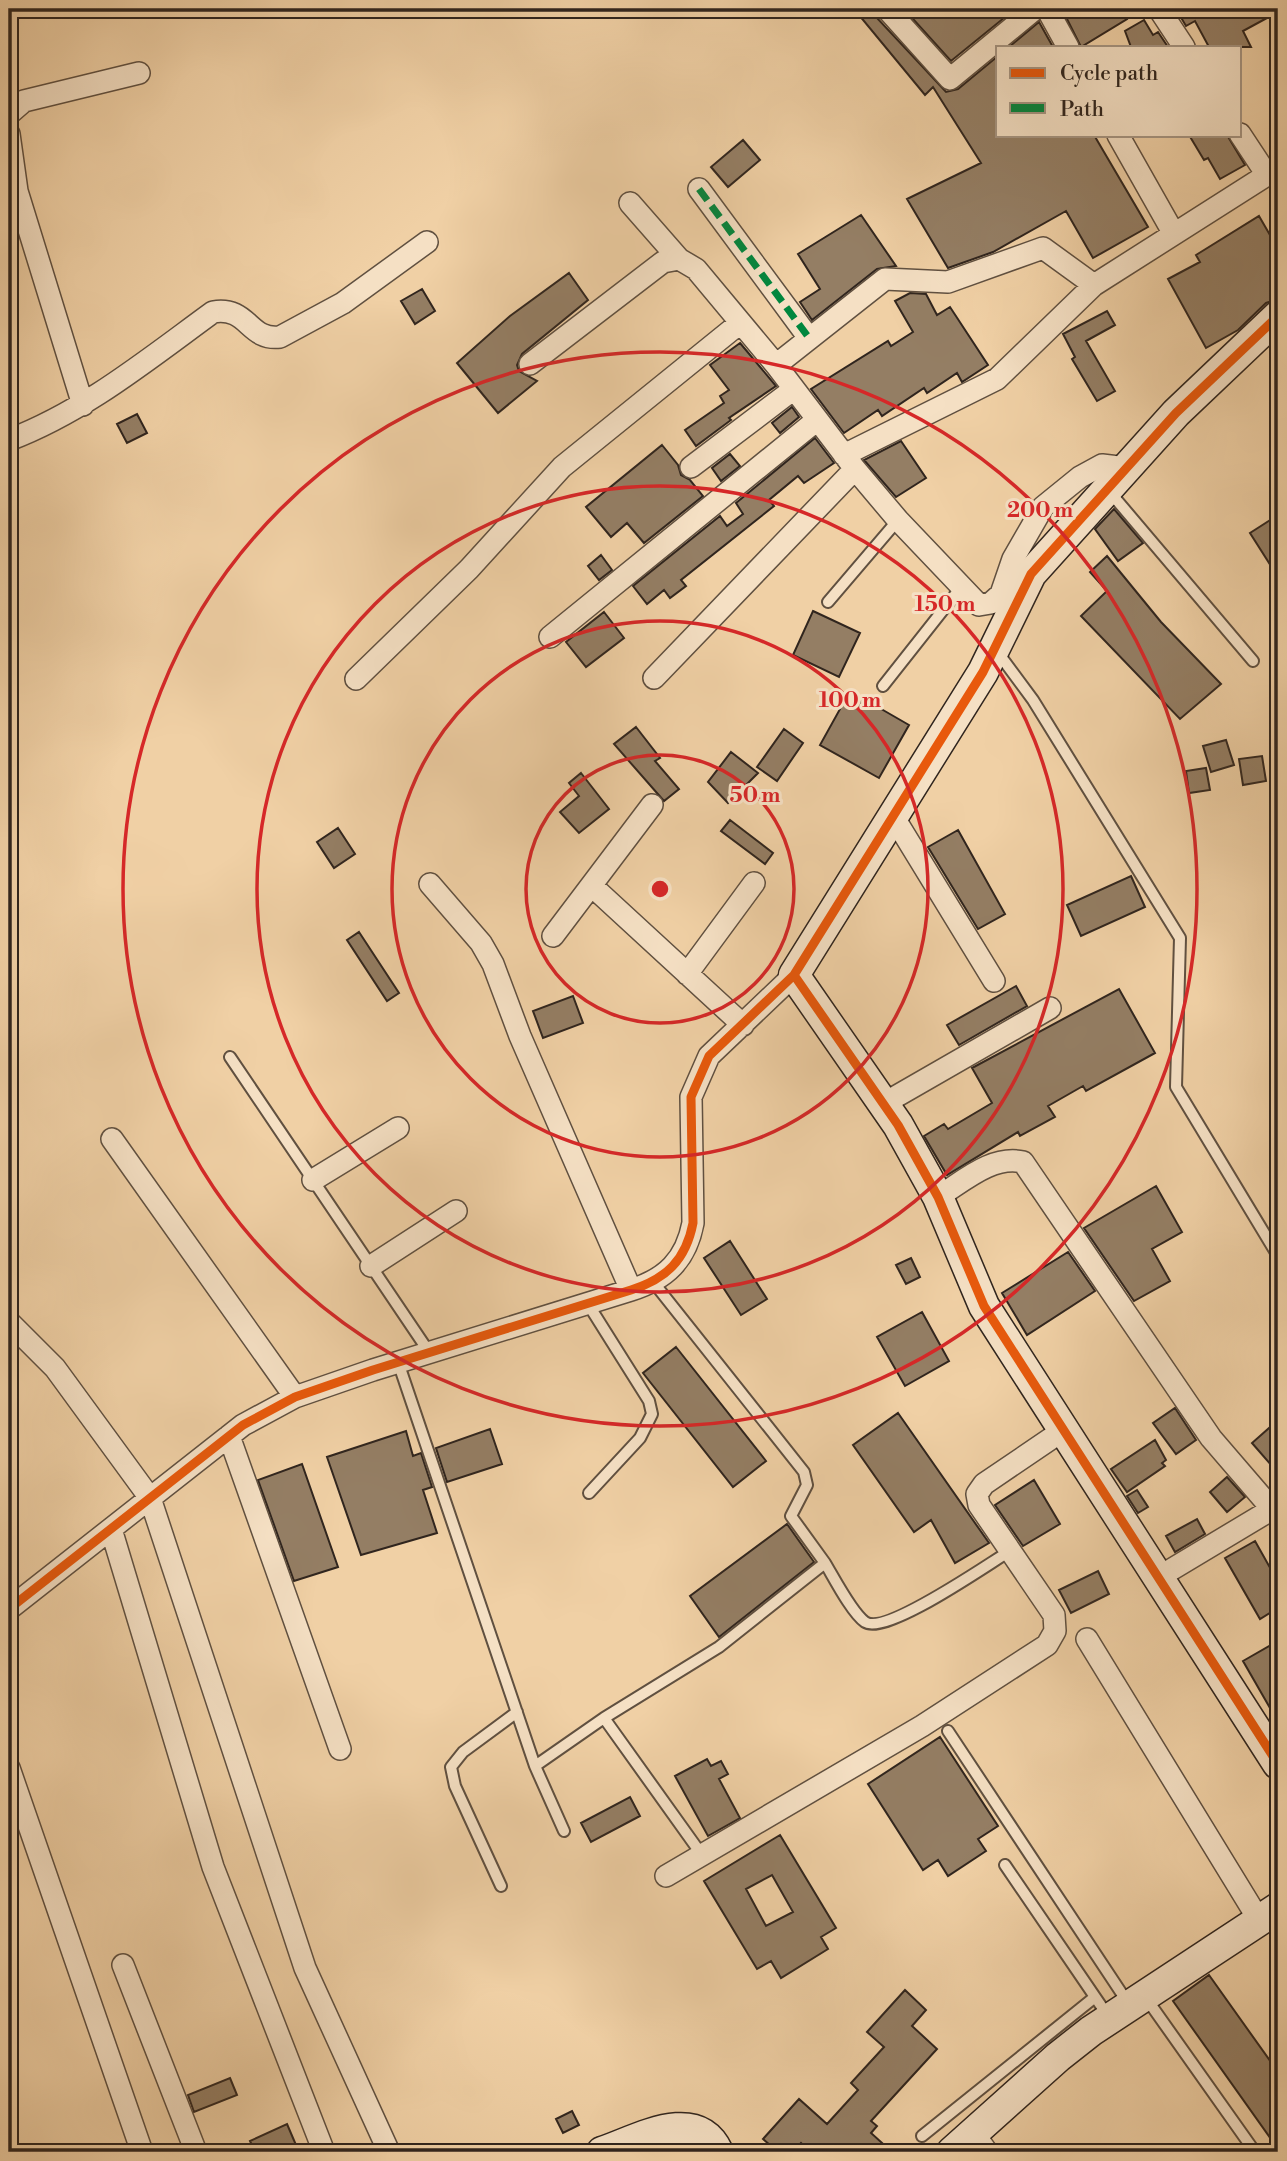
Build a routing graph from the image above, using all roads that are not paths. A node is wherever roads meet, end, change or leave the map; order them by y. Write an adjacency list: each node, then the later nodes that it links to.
1 (887, 9): 2 (street)
2 (1035, 9)
3 (1047, 9): 5 (street)
4 (1158, 9): 6 (street)
5 (1067, 46)
6 (1183, 46)
7 (139, 74): 8 (street)
8 (9, 114)
9 (9, 134): 25 (street)
10 (1119, 136): 15 (street)
11 (1242, 136): 12 (street)
12 (1273, 172): 15 (street)
13 (699, 189): 21 (street)
14 (630, 204): 17 (street)
15 (1174, 234): 18 (street)
16 (427, 242): 25 (street)
17 (679, 259): 20 (street); 22 (street)
18 (1094, 285): 21 (street); 28 (street)
19 (1278, 316): 30 (street)
20 (740, 323): 23 (street); 39 (street)
21 (809, 338): 23 (street)
22 (530, 365)
23 (776, 365): 24 (street)
24 (794, 389): 26 (street); 29 (street)
25 (83, 405): 27 (street)
26 (817, 420): 28 (street); 35 (street)
27 (9, 440)
28 (849, 462): 32 (street); 38 (street)
29 (691, 467)
30 (1127, 468): 31 (street); 33 (street)
31 (1107, 489): 36 (street); 37 (lane)
32 (898, 520): 33 (street); 34 (lane)
33 (962, 586): 40 (lane)
34 (828, 603)
35 (550, 637)
36 (995, 648): 42 (street); 59 (lane)
37 (1253, 661)
38 (654, 678)
39 (356, 679)
40 (883, 686)
41 (652, 805): 45 (street)
42 (893, 816): 48 (street); 49 (street)
43 (754, 883): 47 (street)
44 (430, 884): 62 (street)
45 (592, 886): 46 (street); 47 (street)
46 (553, 936)
47 (687, 974): 51 (street)
48 (794, 975): 51 (street); 53 (street)
49 (994, 981)
50 (1050, 1008): 53 (street)
51 (743, 1025): 61 (street)
52 (230, 1057): 56 (lane)
53 (883, 1104): 57 (street)
54 (398, 1128): 56 (street)
55 (112, 1139): 67 (street)
56 (313, 1180): 60 (lane)
57 (939, 1197): 68 (street); 72 (street)
58 (456, 1211): 60 (street)
59 (1278, 1256)
60 (371, 1266): 65 (lane)
61 (654, 1283): 62 (street); 75 (lane)
62 (631, 1290): 63 (street)
63 (588, 1304): 65 (street); 70 (lane)
64 (9, 1322): 71 (street)
65 (429, 1352): 66 (street)
66 (398, 1362): 67 (street); 79 (lane)
67 (295, 1397): 69 (street)
68 (1065, 1429): 74 (street); 76 (street)
69 (229, 1436): 71 (street); 82 (street)
70 (589, 1493)
71 (150, 1498): 73 (street); 99 (street)
72 (1276, 1512): 76 (street)
73 (111, 1529): 77 (street); 98 (street)
74 (1010, 1551): 75 (lane); 87 (street)
75 (825, 1563): 80 (lane)
76 (1159, 1577): 83 (street)
77 (9, 1609)
78 (1087, 1639): 91 (street)
79 (517, 1712): 84 (lane); 90 (lane)
80 (604, 1718): 84 (lane); 87 (lane)
81 (948, 1731): 93 (lane)
82 (340, 1749)
83 (1278, 1764)
84 (535, 1766): 86 (lane)
85 (9, 1768): 96 (street)
86 (564, 1831)
87 (702, 1855): 89 (street)
88 (1005, 1865): 93 (lane)
89 (666, 1876)
90 (502, 1886)
91 (1269, 1914): 93 (street)
92 (123, 1965): 97 (street)
93 (1120, 2004): 94 (lane); 95 (street); 102 (lane)
94 (922, 2136)
95 (971, 2146)
96 (142, 2152)
97 (196, 2152)
98 (324, 2152)
99 (389, 2152)
100 (602, 2152): 101 (street)
101 (718, 2152)
102 (1255, 2152)

